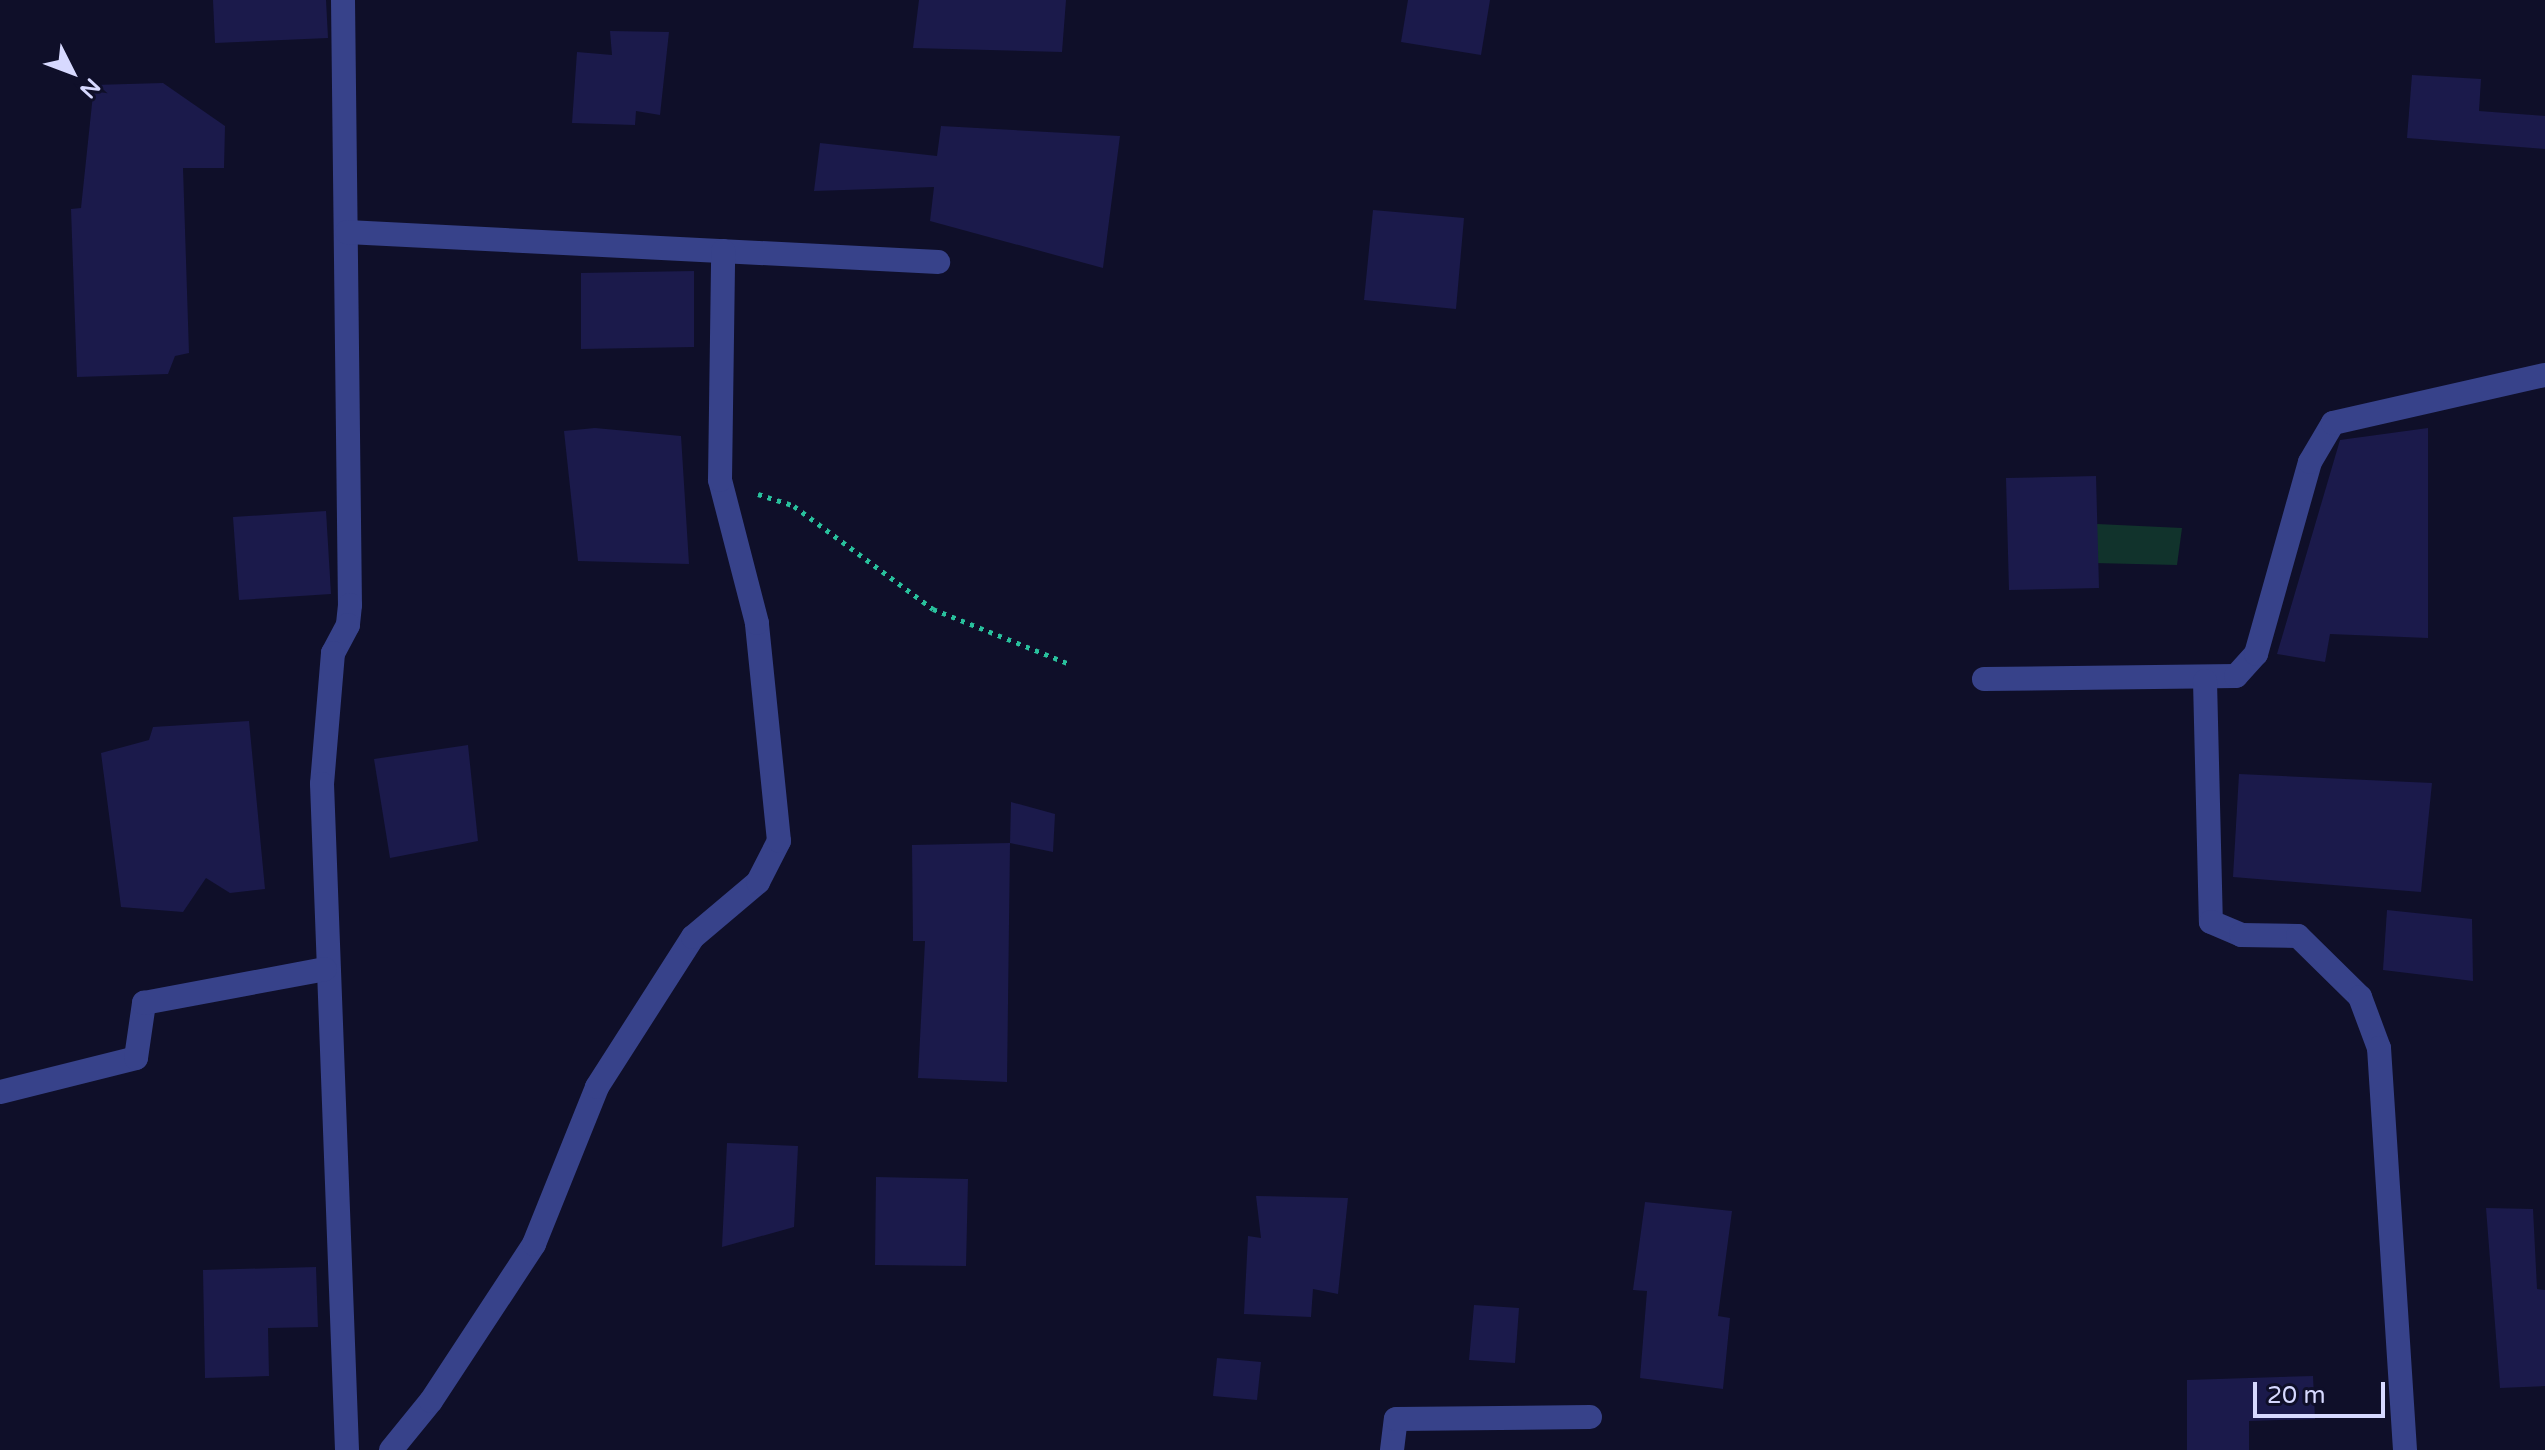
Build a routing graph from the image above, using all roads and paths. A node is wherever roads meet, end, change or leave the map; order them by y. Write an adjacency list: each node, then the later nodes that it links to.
1 (343, 0): 2 (street)
2 (347, 232): 3 (street); 10 (street)
3 (723, 251): 4 (street); 6 (street)
4 (938, 262)
5 (2545, 375): 9 (street)
6 (720, 480): 7 (path); 14 (street)
7 (1070, 664)
8 (1984, 679): 9 (street)
9 (2205, 681): 16 (street)
10 (325, 969): 11 (street); 13 (street)
11 (0, 1092)
12 (1590, 1417): 15 (street)
13 (347, 1450)
14 (391, 1450)
15 (1392, 1450)
16 (2405, 1450)

